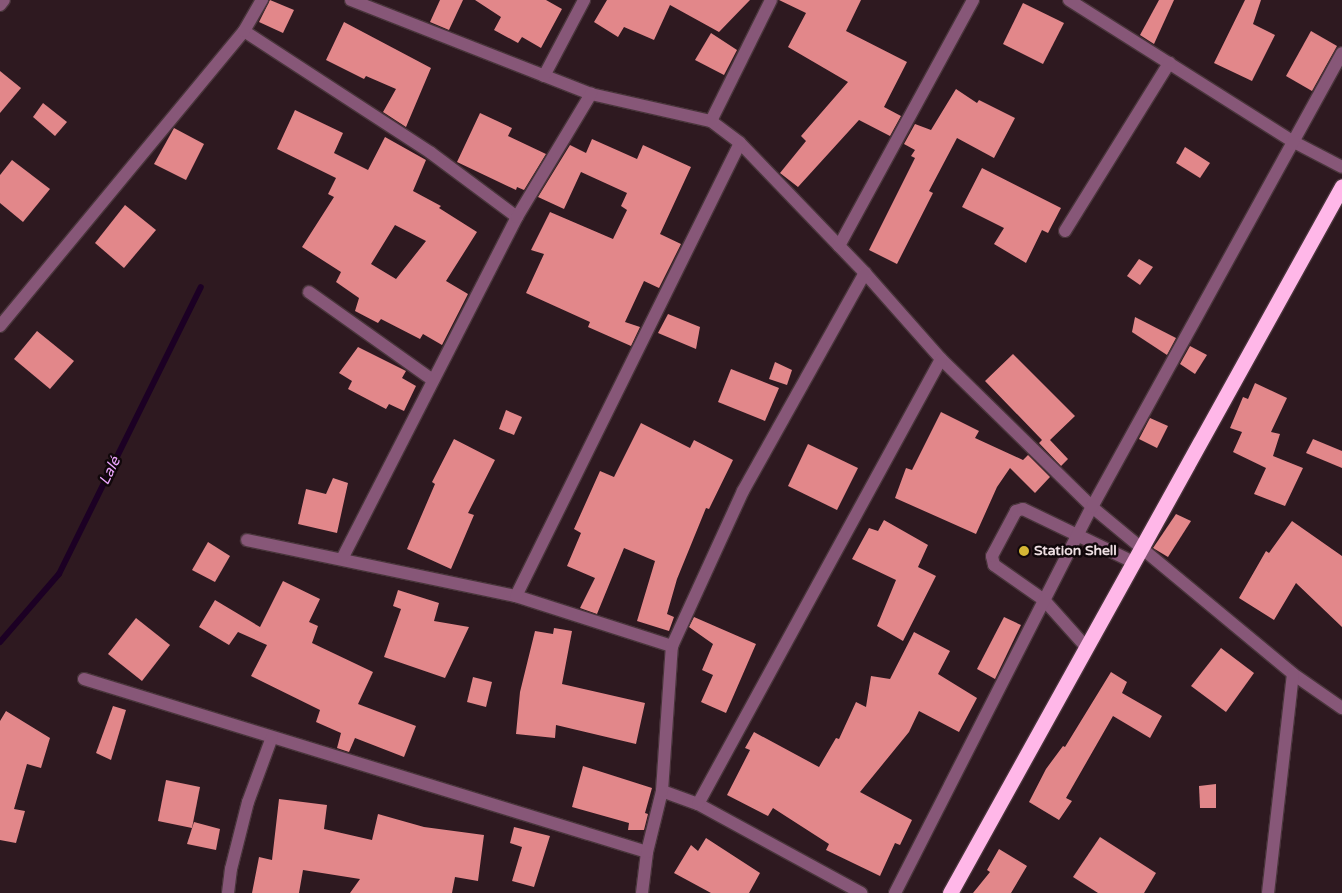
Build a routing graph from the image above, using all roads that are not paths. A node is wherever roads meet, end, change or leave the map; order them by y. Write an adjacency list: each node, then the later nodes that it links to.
1 (4, 0): 8 (street)
2 (262, 0): 9 (street)
3 (352, 0): 12 (street)
4 (584, 0): 12 (street)
5 (771, 0): 14 (street)
6 (972, 0): 21 (street)
7 (1069, 0): 11 (street)
8 (0, 4)
9 (244, 30): 19 (street); 24 (street)
10 (1342, 53): 15 (street)
11 (1169, 63): 15 (street); 20 (street)
12 (544, 76): 13 (street)
13 (590, 94): 14 (street); 19 (street)
14 (711, 121): 16 (street)
15 (1294, 142): 17 (street); 27 (street)
16 (740, 143): 21 (street); 32 (street)
17 (1342, 167)
18 (1342, 186): 30 (highway)
19 (517, 217): 26 (street)
20 (1064, 231)
21 (839, 246): 22 (street)
22 (865, 273): 25 (street); 34 (street)
23 (309, 292): 26 (street)
24 (0, 326)
25 (941, 359): 27 (street); 41 (street)
26 (433, 380): 31 (street)
27 (1092, 507): 28 (street); 30 (street)
28 (1077, 537): 30 (street); 33 (street); 33 (street)
29 (247, 540): 31 (street)
30 (1139, 557): 35 (highway); 36 (street)
31 (342, 559): 32 (street)
32 (516, 596): 34 (street)
33 (1044, 600): 35 (street); 46 (street)
34 (672, 646): 40 (street)
35 (1087, 648): 47 (highway)
36 (1293, 674): 38 (street); 48 (street)
37 (84, 679): 39 (street)
38 (1342, 708)
39 (272, 737): 42 (street); 43 (street)
40 (662, 791): 41 (street); 42 (street)
41 (698, 804): 45 (street)
42 (647, 852): 44 (street)
43 (228, 893)
44 (642, 893)
45 (861, 893)
46 (895, 893)
47 (950, 893)
48 (1268, 893)

